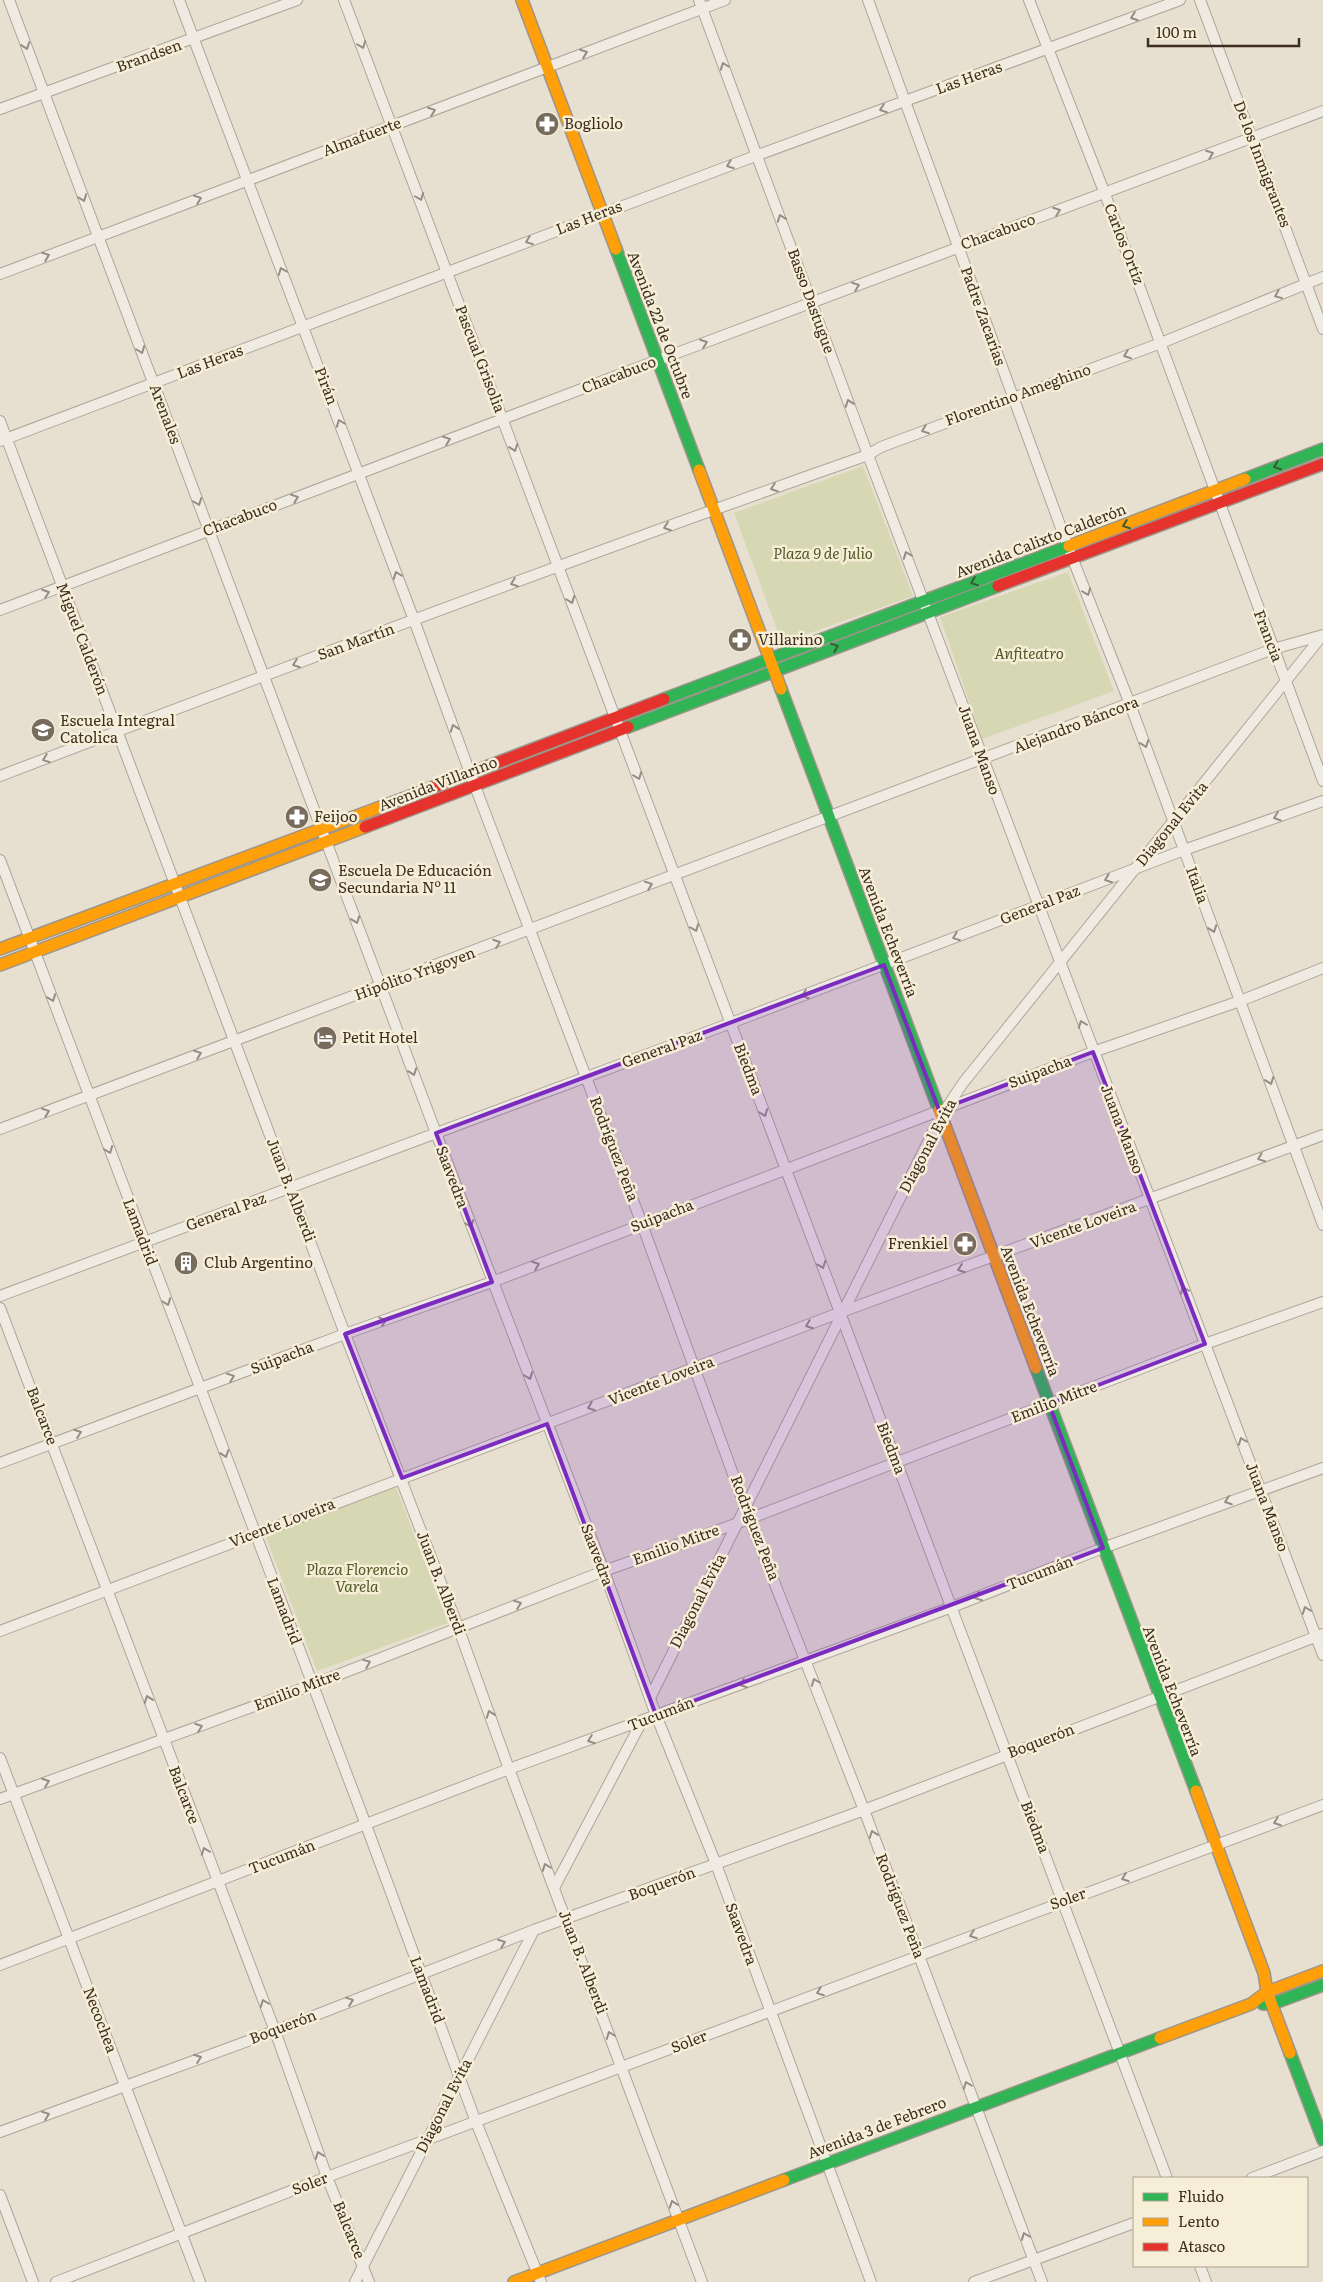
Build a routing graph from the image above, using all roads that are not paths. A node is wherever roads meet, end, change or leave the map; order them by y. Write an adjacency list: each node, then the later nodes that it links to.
1 (9, 0): 15 (street, Arenales, one-way to 15)
2 (179, 0): 12 (street, Pirán)
3 (296, 0): 12 (street, Brandsen)
4 (344, 0): 19 (street, Pascual Grisolia, one-way to 19)
5 (522, 0): 14 (main road, Avenida 22 de Octubre)
6 (725, 0): 11 (street, Almafuerte)
7 (868, 0): 16 (street, Padre Zacarías)
8 (1029, 0): 13 (street, Carlos Ortíz)
9 (1180, 0): 13 (street, Las Heras, one-way to 13)
10 (1200, 0): 20 (street, De los Inmigrantes)
11 (701, 4): 14 (street, Almafuerte, one-way to 11); 21 (street, Basso Dastugue, one-way to 11)
12 (194, 39): 15 (street, Brandsen); 22 (street, Pirán)
13 (1047, 49): 16 (street, Las Heras); 23 (street, Carlos Ortíz)
14 (546, 68): 19 (street, Almafuerte, one-way to 14); 24 (main road, Avenida 22 de Octubre)
15 (44, 94): 17 (street, Brandsen); 25 (street, Arenales, one-way to 25)
16 (905, 101): 21 (street, Las Heras, one-way to 21); 26 (street, Padre Zacarías)
17 (0, 109)
18 (1323, 111): 20 (street, Chacabuco)
19 (392, 126): 22 (street, Almafuerte); 27 (street, Pascual Grisolia, one-way to 27)
20 (1252, 138): 23 (street, Chacabuco, one-way to 20); 30 (street, De los Inmigrantes)
21 (758, 154): 24 (street, Las Heras, one-way to 24); 31 (street, Basso Dastugue, one-way to 21)
22 (248, 180): 25 (street, Almafuerte, one-way to 22); 32 (street, Pirán, one-way to 22)
23 (1105, 194): 26 (street, Chacabuco, one-way to 23); 34 (street, Carlos Ortíz)
24 (601, 214): 27 (street, Las Heras, one-way to 27); 35 (main road, Avenida 22 de Octubre)
25 (98, 237): 28 (street, Almafuerte, one-way to 25); 36 (street, Arenales, one-way to 36)
26 (958, 247): 31 (street, Chacabuco, one-way to 26); 37 (street, Padre Zacarías)
27 (448, 272): 32 (street, Las Heras); 38 (street, Pascual Grisolia)
28 (0, 274)
29 (1323, 278): 30 (street, Florentino Ameghino)
30 (1306, 284): 33 (street, De los Inmigrantes); 34 (street, Florentino Ameghino, one-way to 34)
31 (812, 303): 35 (street, Chacabuco, one-way to 31); 42 (street, Basso Dastugue, one-way to 31)
32 (303, 327): 36 (street, Las Heras); 44 (street, Pirán, one-way to 32)
33 (1323, 329)
34 (1161, 343): 37 (street, Florentino Ameghino, one-way to 37); 45 (street, Carlos Ortíz)
35 (658, 360): 38 (street, Chacabuco); 47 (main road, Avenida 22 de Octubre)
36 (154, 383): 40 (street, Las Heras); 48 (street, Arenales, one-way to 48)
37 (1013, 396): 42 (street, Florentino Ameghino, one-way to 42); 49 (street, Padre Zacarías)
38 (503, 419): 44 (street, Chacabuco, one-way to 38); 51 (street, Pascual Grisolia, one-way to 51)
39 (0, 421): 40 (street, Miguel Calderón)
40 (3, 440): 52 (street, Miguel Calderón)
41 (1323, 449): 45 (main road, Avenida Calixto Calderón, one-way to 45)
42 (868, 455): 47 (street, Florentino Ameghino, one-way to 47); 53 (street, Basso Dastugue, one-way to 42)
43 (1323, 464): 46 (main road, Avenida Calixto Calderón)
44 (359, 474): 48 (street, Chacabuco, one-way to 44); 55 (street, Pirán, one-way to 44)
45 (1214, 490): 46 (street, Francia); 49 (main road, Avenida Calixto Calderón, one-way to 49)
46 (1220, 503): 50 (main road, Avenida Calixto Calderón); 57 (street, Francia)
47 (713, 510): 51 (street, San Martín, one-way to 51); 58 (main road, Avenida 22 de Octubre)
48 (209, 530): 52 (street, Chacabuco); 59 (street, Arenales)
49 (1068, 547): 50 (street, Italia); 53 (main road, Avenida Calixto Calderón, one-way to 53)
50 (1074, 558): 53 (main road, Avenida Calixto Calderón); 61 (street, Italia, one-way to 61)
51 (558, 567): 55 (street, San Martín, one-way to 55); 62 (street, Pascual Grisolia, one-way to 62)
52 (63, 587): 54 (street, Chacabuco, one-way to 52); 64 (street, Miguel Calderón)
53 (926, 606): 58 (main road, Avenida Calixto Calderón); 65 (street, Juana Manso)
54 (0, 610)
55 (414, 620): 59 (street, San Martín, one-way to 59); 66 (street, Pirán, one-way to 55)
56 (1323, 635): 57 (street, Alejandro Báncora); 60 (street, Diagonal Evita)
57 (1273, 650): 60 (street, Francia); 61 (street, Alejandro Báncora)
58 (772, 666): 62 (main road, Avenida Villarino); 63 (main road, Avenida Villarino); 71 (main road, Avenida Echeverría)
59 (264, 676): 64 (street, San Martín); 73 (street, Arenales)
60 (1286, 681): 68 (street, Francia); 72 (street, Diagonal Evita)
61 (1130, 704): 65 (street, Alejandro Báncora); 72 (street, Italia, one-way to 72)
62 (615, 718): 63 (street, Biedma); 66 (main road, Avenida Villarino)
63 (620, 730): 69 (main road, Avenida Villarino); 78 (street, Biedma, one-way to 78)
64 (117, 732): 67 (street, San Martín, one-way to 67); 79 (street, Miguel Calderón)
65 (982, 760): 71 (street, Alejandro Báncora); 81 (street, Juana Manso)
66 (470, 774): 69 (street, Rodríguez Peña); 73 (main road, Avenida Villarino)
67 (0, 776)
68 (1323, 781)
69 (475, 786): 74 (main road, Avenida Villarino); 82 (street, Rodríguez Peña)
70 (1323, 801): 75 (street, General Paz, one-way to 75)
71 (829, 817): 78 (street, Hipólito Yrigoyen); 88 (main road, Avenida Echeverría)
72 (1174, 822): 75 (street, Italia); 77 (street, Diagonal Evita)
73 (323, 829): 74 (street, Saavedra); 79 (main road, Avenida Villarino)
74 (327, 841): 80 (main road, Avenida Villarino); 90 (street, Saavedra, one-way to 90)
75 (1184, 850): 77 (street, General Paz); 91 (street, Italia, one-way to 91)
76 (0, 860): 83 (street, Lamadrid)
77 (1136, 868): 81 (street, General Paz, one-way to 81); 86 (street, Diagonal Evita)
78 (675, 875): 82 (street, Hipólito Yrigoyen, one-way to 78); 92 (street, Biedma, one-way to 92)
79 (175, 885): 80 (street, Juan B. Alberdi); 83 (main road, Avenida Villarino)
80 (180, 897): 85 (main road, Avenida Villarino); 93 (street, Juan B. Alberdi)
81 (1038, 906): 86 (street, Juana Manso); 88 (street, General Paz, one-way to 88)
82 (530, 931): 90 (street, Hipólito Yrigoyen, one-way to 82); 95 (street, Rodríguez Peña)
83 (29, 938): 84 (main road, Avenida Villarino); 85 (street, Lamadrid)
84 (0, 949)
85 (35, 952): 87 (main road, Avenida Villarino); 96 (street, Lamadrid, one-way to 96)
86 (1060, 964): 94 (street, Juana Manso, one-way to 86); 97 (street, Diagonal Evita)
87 (0, 965)
88 (884, 965): 92 (street, General Paz, one-way to 92); 97 (main road, Avenida Echeverría)
89 (1323, 968): 91 (street, Suipacha)
90 (381, 986): 93 (street, Hipólito Yrigoyen); 99 (street, Saavedra, one-way to 99)
91 (1240, 1001): 94 (street, Suipacha); 101 (street, Italia, one-way to 101)
92 (731, 1023): 95 (street, General Paz); 102 (street, Biedma, one-way to 102)
93 (234, 1040): 96 (street, Hipólito Yrigoyen, one-way to 93); 103 (street, Juan B. Alberdi)
94 (1092, 1052): 97 (street, Suipacha); 104 (street, Juana Manso)
95 (586, 1077): 99 (street, General Paz); 105 (street, Rodríguez Peña)
96 (88, 1096): 98 (street, Hipólito Yrigoyen, one-way to 96); 107 (street, Lamadrid, one-way to 107)
97 (943, 1111): 102 (street, Suipacha); 108 (main road, Avenida Echeverría); 113 (street, Diagonal Evita)
98 (0, 1129)
99 (436, 1133): 103 (street, General Paz); 109 (street, Saavedra, one-way to 109)
100 (1323, 1135): 101 (street, Vicente Loveira)
101 (1294, 1146): 104 (street, Vicente Loveira, one-way to 104); 106 (street, Italia)
102 (786, 1169): 105 (street, Suipacha); 113 (street, Biedma, one-way to 113)
103 (290, 1188): 107 (street, General Paz); 114 (street, Juan B. Alberdi)
104 (1149, 1200): 108 (street, Vicente Loveira); 115 (street, Juana Manso, one-way to 104)
105 (642, 1224): 109 (street, Suipacha, one-way to 105); 116 (street, Rodríguez Peña)
106 (1323, 1225)
107 (144, 1242): 110 (street, General Paz); 117 (street, Lamadrid, one-way to 117)
108 (994, 1257): 113 (street, Vicente Loveira, one-way to 113); 118 (main road, Avenida Echeverría)
109 (492, 1282): 114 (street, Suipacha, one-way to 109); 119 (street, Saavedra, one-way to 119)
110 (0, 1296)
111 (1323, 1302): 115 (street, Emilio Mitre)
112 (0, 1308): 120 (street, Balcarce)
113 (842, 1314): 116 (street, Vicente Loveira, one-way to 116); 121 (street, Biedma); 126 (street, Diagonal Evita)
114 (345, 1334): 117 (street, Suipacha, one-way to 114); 124 (street, Juan B. Alberdi)
115 (1205, 1344): 118 (street, Emilio Mitre); 125 (street, Juana Manso, one-way to 115)
116 (696, 1368): 119 (street, Vicente Loveira, one-way to 119); 126 (street, Rodríguez Peña)
117 (201, 1389): 120 (street, Suipacha, one-way to 117); 129 (street, Lamadrid, one-way to 129)
118 (1049, 1404): 121 (street, Emilio Mitre); 130 (main road, Avenida Echeverría)
119 (547, 1424): 124 (street, Vicente Loveira); 131 (street, Saavedra)
120 (52, 1443): 122 (street, Suipacha); 132 (street, Balcarce)
121 (896, 1462): 127 (street, Emilio Mitre); 133 (street, Biedma)
122 (0, 1464)
123 (1323, 1468): 125 (street, Tucumán)
124 (402, 1478): 129 (street, Vicente Loveira); 134 (street, Juan B. Alberdi)
125 (1260, 1489): 130 (street, Tucumán, one-way to 130); 136 (street, Juana Manso, one-way to 125)
126 (746, 1507): 127 (street, Rodríguez Peña); 128 (street, Diagonal Evita)
127 (749, 1518): 128 (street, Emilio Mitre); 138 (street, Rodríguez Peña)
128 (738, 1523): 131 (street, Emilio Mitre); 141 (street, Diagonal Evita)
129 (254, 1534): 132 (street, Vicente Loveira); 139 (street, Lamadrid)
130 (1103, 1548): 133 (street, Tucumán, one-way to 133); 140 (main road, Avenida Echeverría)
131 (604, 1571): 134 (street, Emilio Mitre, one-way to 131); 141 (street, Saavedra)
132 (108, 1590): 135 (street, Vicente Loveira); 144 (street, Balcarce, one-way to 132)
133 (952, 1607): 138 (street, Tucumán); 145 (street, Biedma)
134 (458, 1626): 139 (street, Emilio Mitre, one-way to 134); 147 (street, Juan B. Alberdi, one-way to 134)
135 (0, 1631)
136 (1319, 1635): 137 (street, Juana Manso); 140 (street, Boquerón)
137 (1323, 1656)
138 (807, 1661): 142 (street, Tucumán, one-way to 142); 151 (street, Rodríguez Peña, one-way to 138)
139 (312, 1685): 144 (street, Emilio Mitre, one-way to 139); 152 (street, Lamadrid)
140 (1158, 1696): 145 (street, Boquerón); 153 (main road, Avenida Echeverría)
141 (650, 1698): 142 (street, Saavedra)
142 (656, 1715): 143 (street, Tucumán); 154 (street, Saavedra)
143 (642, 1721): 147 (street, Tucumán, one-way to 147); 156 (street)
144 (163, 1740): 148 (street, Emilio Mitre, one-way to 144); 155 (street, Balcarce, one-way to 144)
145 (1006, 1754): 151 (street, Boquerón); 157 (street, Biedma)
146 (0, 1758): 148 (street, Necochea)
147 (509, 1769): 152 (street, Tucumán); 156 (street, Juan B. Alberdi, one-way to 147)
148 (13, 1794): 149 (street, Emilio Mitre); 160 (street, Necochea)
149 (0, 1799)
150 (1323, 1805): 153 (street, Soler, one-way to 153)
151 (864, 1810): 154 (street, Boquerón); 161 (street, Rodríguez Peña, one-way to 151)
152 (366, 1824): 155 (street, Tucumán); 164 (street, Lamadrid)
153 (1214, 1845): 157 (street, Soler, one-way to 157); 166 (main road, Avenida Echeverría)
154 (716, 1864): 158 (street, Boquerón); 169 (street, Saavedra)
155 (217, 1882): 160 (street, Tucumán); 170 (street, Balcarce, one-way to 155)
156 (554, 1888): 158 (street, Juan B. Alberdi)
157 (1063, 1901): 161 (street, Soler, one-way to 161); 171 (street, Biedma)
158 (567, 1919): 159 (street, Boquerón); 172 (street, Juan B. Alberdi, one-way to 158)
159 (534, 1930): 164 (street, Boquerón, one-way to 159); 173 (street, Diagonal Evita)
160 (69, 1940): 162 (street, Tucumán); 174 (street, Necochea)
161 (918, 1955): 169 (street, Soler, one-way to 169); 175 (street, Rodríguez Peña, one-way to 161)
162 (0, 1965)
163 (1323, 1971): 166 (main road, Avenida 3 de Febrero)
164 (421, 1974): 170 (street, Boquerón, one-way to 164); 173 (street, Lamadrid)
165 (1323, 1985): 167 (main road, Avenida 3 de Febrero)
166 (1271, 1991): 167 (main road, Avenida Echeverría); 168 (main road, Avenida 3 de Febrero)
167 (1276, 2002): 168 (main road, Avenida 3 de Febrero); 176 (main road, Avenida Echeverría); 179 (main road, Avenida Echeverría)
168 (1251, 2004): 171 (main road, Avenida 3 de Febrero)
169 (770, 2011): 172 (street, Soler); 182 (street, Saavedra)
170 (275, 2031): 174 (street, Boquerón, one-way to 170); 183 (street, Balcarce, one-way to 170)
171 (1119, 2053): 175 (main road, Avenida 3 de Febrero); 184 (street, Biedma)
172 (622, 2066): 177 (street, Soler); 187 (street, Juan B. Alberdi, one-way to 172)
173 (460, 2075): 177 (street, Lamadrid); 180 (street, Diagonal Evita)
174 (124, 2085): 178 (street, Boquerón, one-way to 174); 189 (street, Necochea)
175 (976, 2107): 182 (main road, Avenida 3 de Febrero); 190 (street, Rodríguez Peña, one-way to 175)
176 (1323, 2113)
177 (476, 2122): 180 (street, Soler); 193 (street, Lamadrid)
178 (0, 2132)
179 (1323, 2140)
180 (427, 2141): 183 (street, Soler); 191 (street, Diagonal Evita)
181 (1323, 2151): 185 (street)
182 (828, 2163): 187 (main road, Avenida 3 de Febrero); 201 (street, Saavedra)
183 (327, 2177): 189 (street, Soler); 191 (street, Balcarce)
184 (1167, 2177)
185 (1255, 2177)
186 (0, 2195): 194 (street)
187 (679, 2220): 193 (main road, Avenida 3 de Febrero); 200 (street, Juan B. Alberdi)
188 (1133, 2223): 190 (street)
189 (181, 2233): 195 (street, Soler); 196 (street, Necochea)
190 (1034, 2260): 202 (street); 203 (street, Rodríguez Peña)
191 (364, 2266): 197 (street, Diagonal Evita); 198 (street, Balcarce)
192 (1200, 2267): 204 (street)
193 (539, 2278): 199 (main road, Avenida 3 de Febrero)
194 (34, 2282)
195 (56, 2282)
196 (200, 2282)
197 (355, 2282)
198 (369, 2282)
199 (514, 2282)
200 (702, 2282)
201 (871, 2282)
202 (974, 2282)
203 (1042, 2282)
204 (1206, 2282)

